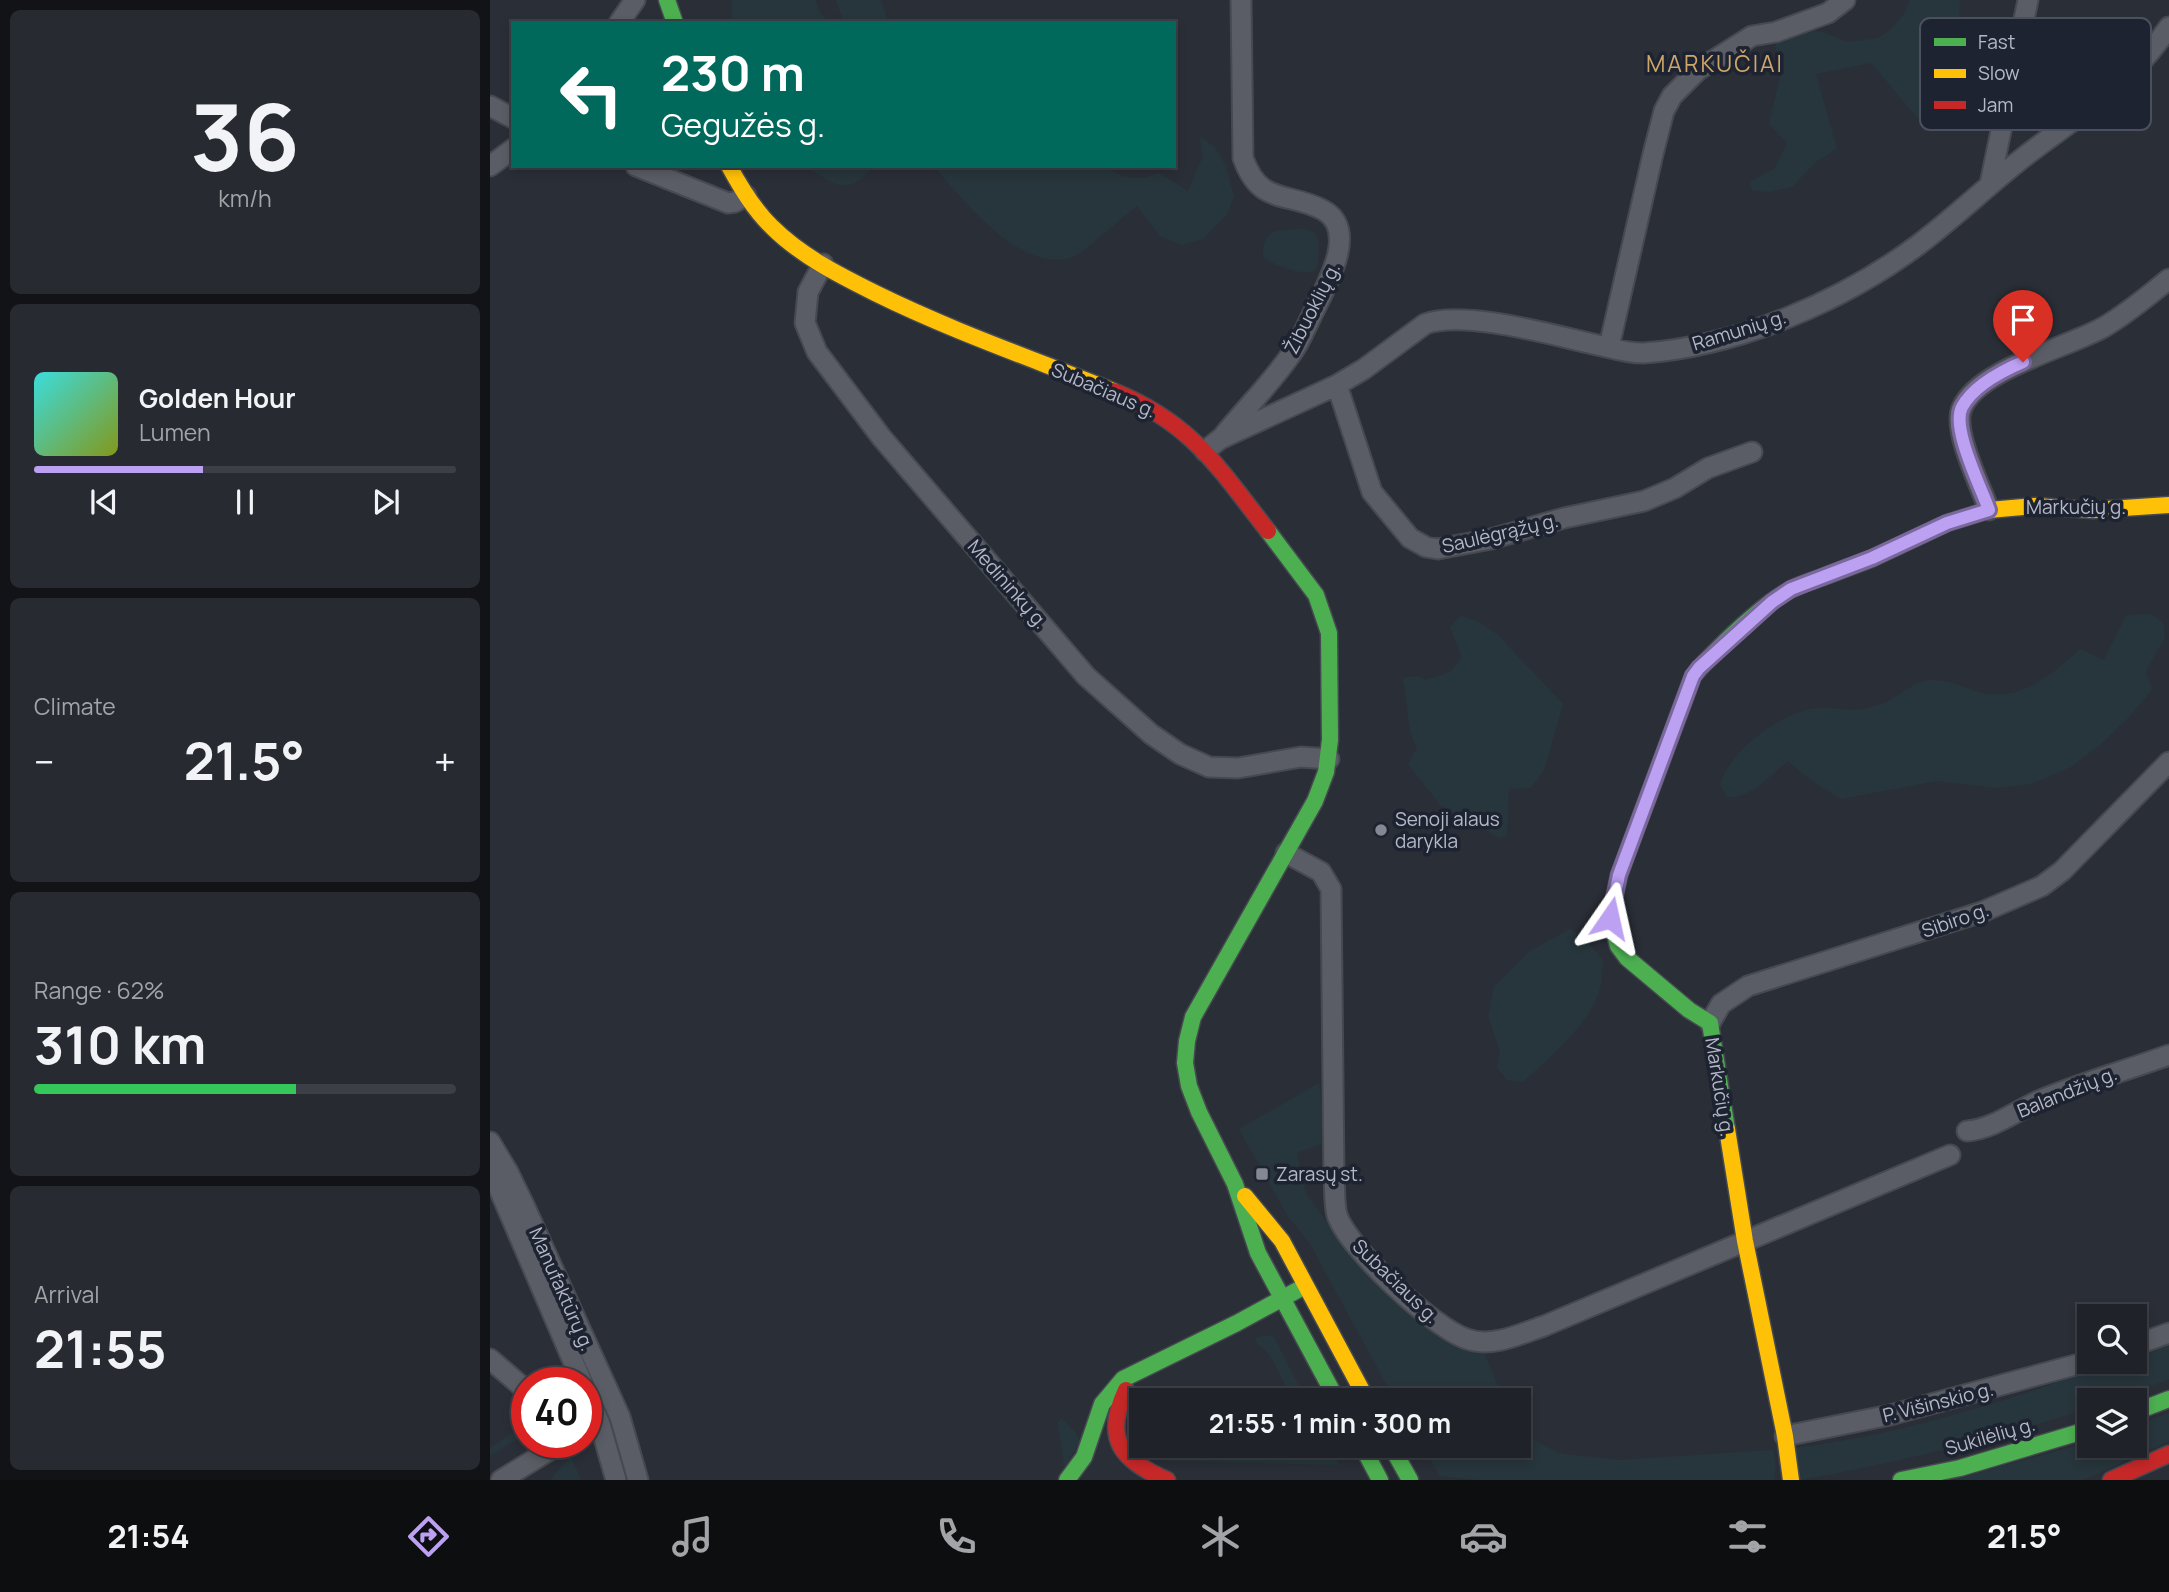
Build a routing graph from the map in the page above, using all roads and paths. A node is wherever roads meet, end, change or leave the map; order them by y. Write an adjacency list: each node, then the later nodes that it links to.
1 (635, 0): 7 (street)
2 (667, 0): 8 (street)
3 (1241, 0): 25 (street, Žibuoklių g.)
4 (1845, 0): 23 (street)
5 (2028, 0): 6 (street)
6 (2024, 18)
7 (619, 21)
8 (674, 21)
9 (2169, 27): 10 (street, Ramunių g.)
10 (2151, 50)
11 (490, 106): 12 (street)
12 (511, 117)
13 (2001, 130): 19 (street)
14 (2061, 130): 19 (street, Ramunių g.)
15 (511, 150): 16 (street)
16 (490, 166)
17 (641, 168): 20 (street)
18 (730, 168): 20 (street, Subačiaus g.)
19 (1990, 184): 23 (street, Ramunių g.)
20 (746, 196): 21 (street, Subačiaus g.)
21 (823, 264): 25 (street, Subačiaus g.); 29 (street, Medininkų g.)
22 (2169, 279): 28 (street)
23 (1609, 347): 24 (street, Ramunių g.)
24 (1337, 385): 25 (street, Ramunių g.); 26 (street, Saulėgrąžų g.)
25 (1212, 445): 29 (street, Subačiaus g.)
26 (1752, 452)
27 (2169, 505): 28 (street, Markučių g.)
28 (1989, 510): 32 (street, Markučių g.)
29 (1329, 759): 31 (street, Subačiaus g.)
30 (2169, 762): 32 (street, Sibiro g.)
31 (1286, 853): 38 (street, Subačiaus g.); 39 (street, Subačiaus g.)
32 (1710, 1023): 39 (street, Markučių g.)
33 (2169, 1055): 34 (street, Balandžių g.)
34 (1967, 1131)
35 (490, 1142): 62 (street, Manufaktūrų g.)
36 (1950, 1155): 39 (street)
37 (490, 1168): 47 (street, Manufaktūrų g.)
38 (1235, 1184): 40 (street, Subačiaus g.); 41 (street, Subačiaus g.)
39 (1745, 1241): 54 (street, Markučių g.)
40 (1305, 1286): 41 (street); 50 (street, Subačiaus g.)
41 (1282, 1299): 45 (street); 49 (street, Subačiaus g.)
42 (2169, 1333): 43 (street)
43 (2147, 1341)
44 (490, 1359): 48 (street)
45 (1158, 1363): 63 (street); 64 (street)
46 (2077, 1365): 54 (street, P. Višinskio g.)
47 (576, 1367)
48 (511, 1377)
49 (1330, 1388)
50 (1360, 1388)
51 (2169, 1399): 52 (street)
52 (2147, 1407)
53 (2077, 1433): 68 (street, Sukilėlių g.)
54 (1785, 1436): 67 (street, Markučių g.)
55 (602, 1448): 61 (street)
56 (2169, 1454): 69 (street)
57 (536, 1458): 60 (street)
58 (1368, 1458): 65 (street)
59 (1398, 1458): 66 (street)
60 (501, 1480)
61 (616, 1480)
62 (638, 1480)
63 (1067, 1480)
64 (1167, 1480)
65 (1380, 1480)
66 (1410, 1480)
67 (1791, 1480)
68 (1901, 1480)
69 (2111, 1480)

